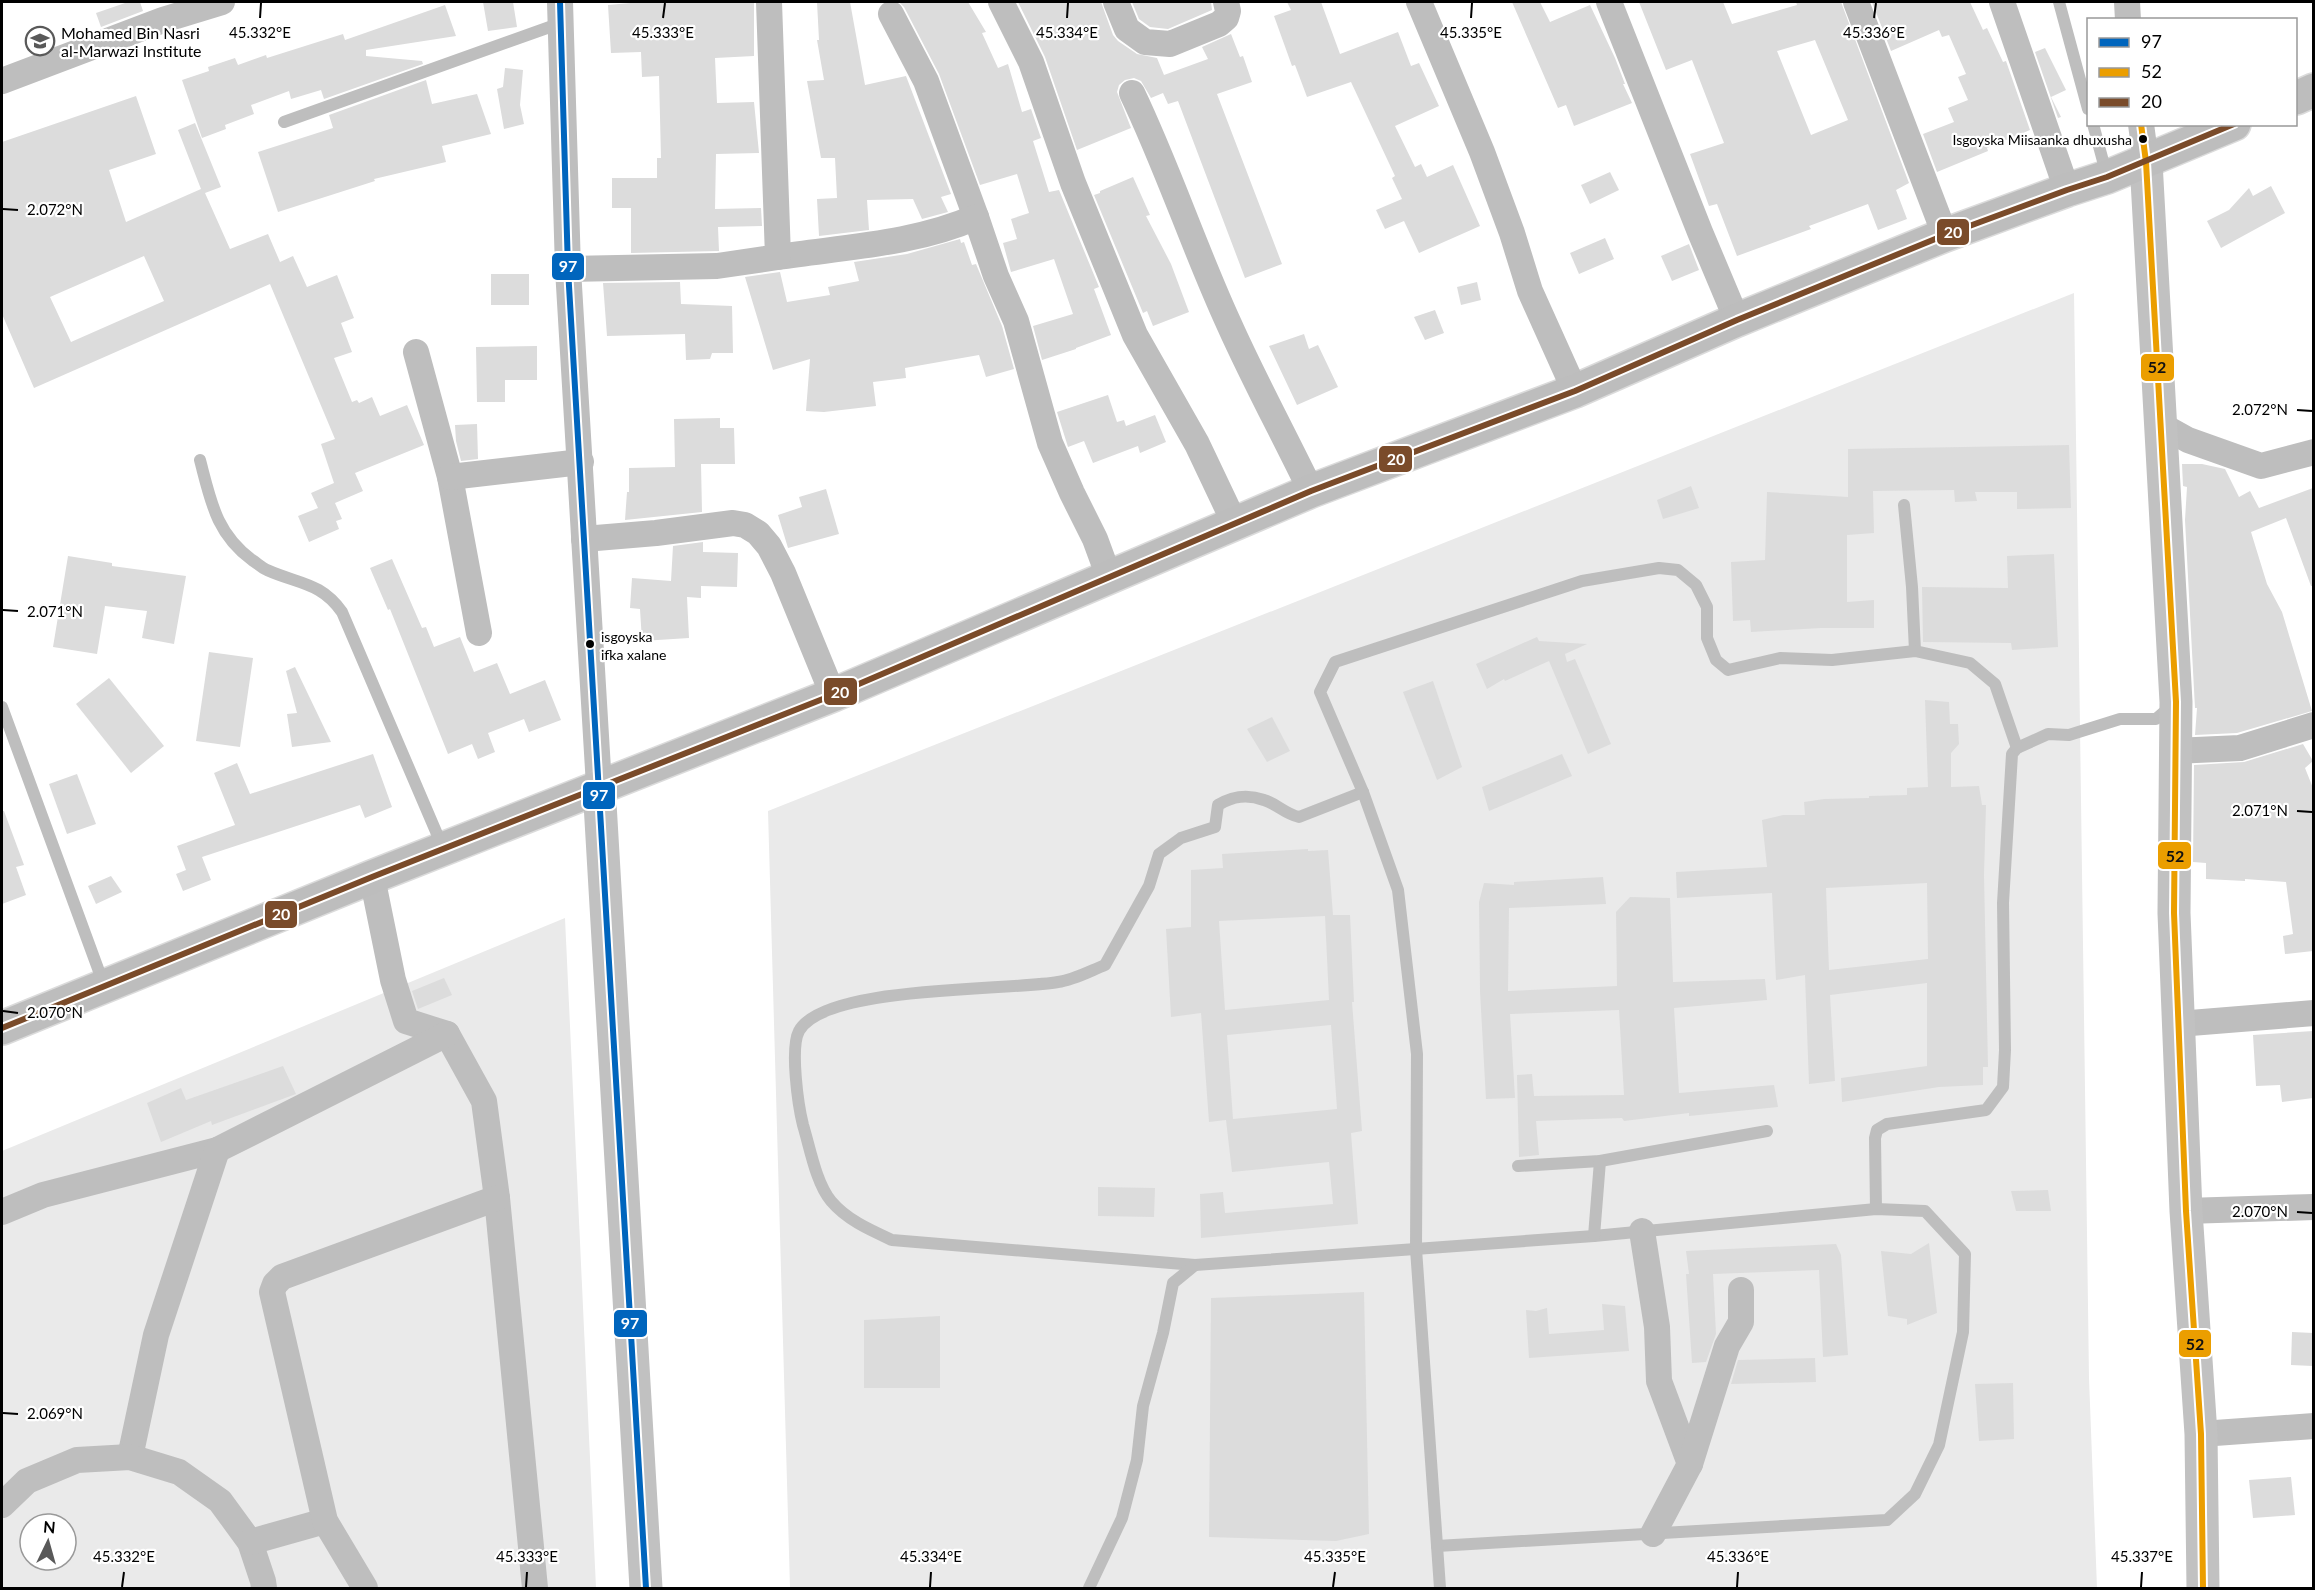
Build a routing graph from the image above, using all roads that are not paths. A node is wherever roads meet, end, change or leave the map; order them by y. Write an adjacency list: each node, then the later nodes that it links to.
1 (222, 2): 12 (street)
2 (769, 2): 30 (street)
3 (1001, 2): 42 (street)
4 (1116, 2): 5 (street)
5 (1226, 2)
6 (1419, 2): 34 (street)
7 (1609, 2): 32 (street)
8 (1856, 2): 29 (street)
9 (2002, 2): 27 (street)
10 (2059, 2): 20 (lane)
11 (2127, 2): 15 (street)
12 (158, 11): 16 (street)
13 (560, 12): 21 (lane); 31 (street)
14 (891, 14): 28 (street)
15 (2128, 18)
16 (2, 81)
17 (2313, 90): 19 (main road)
18 (1131, 93): 40 (street)
19 (2297, 97)
20 (2087, 105)
21 (284, 122)
22 (2094, 126): 26 (lane)
23 (2141, 126): 25 (street)
24 (2229, 126): 25 (main road)
25 (2146, 162): 26 (main road); 35 (main road)
26 (2107, 177): 27 (main road)
27 (2067, 190): 29 (main road)
28 (976, 217): 30 (street); 44 (street)
29 (1946, 235): 32 (main road)
30 (778, 257): 31 (street)
31 (568, 269): 38 (street)
32 (1737, 320): 34 (main road)
33 (417, 352): 39 (street)
34 (1575, 390): 40 (main road)
35 (2161, 424): 36 (street); 48 (main road)
36 (2313, 452)
37 (200, 460): 55 (lane)
38 (581, 462): 39 (street); 43 (street)
39 (450, 477): 45 (street)
40 (1311, 491): 42 (main road)
41 (1905, 505): 46 (lane)
42 (1234, 522): 44 (main road)
43 (584, 539): 47 (street); 53 (street)
44 (1109, 577): 47 (main road)
45 (479, 633)
46 (1915, 651): 51 (lane); 54 (lane)
47 (832, 695): 53 (main road)
48 (2176, 702): 51 (lane); 52 (main road)
49 (2, 707): 57 (lane)
50 (2313, 725): 52 (street)
51 (2017, 748): 68 (lane)
52 (2174, 751): 59 (main road)
53 (599, 786): 55 (main road); 88 (main road)
54 (1363, 792): 73 (lane); 74 (lane)
55 (443, 849): 56 (main road)
56 (372, 877): 57 (main road); 61 (street)
57 (104, 987): 60 (main road)
58 (2313, 1013): 59 (street)
59 (2178, 1024): 69 (main road)
60 (2, 1028)
61 (447, 1034): 63 (street); 66 (street)
62 (1767, 1131): 64 (lane)
63 (217, 1150): 70 (street); 78 (street)
64 (1600, 1161): 65 (lane); 72 (lane)
65 (1518, 1166)
66 (497, 1198): 81 (street); 87 (street)
67 (2313, 1207): 69 (street)
68 (1876, 1209): 71 (lane); 82 (lane)
69 (2186, 1211): 77 (main road)
70 (2, 1212)
71 (1642, 1231): 72 (lane); 79 (street)
72 (1594, 1236): 73 (lane)
73 (1416, 1248): 74 (lane); 84 (lane)
74 (1195, 1265): 89 (lane)
75 (1741, 1290): 79 (street)
76 (2313, 1426): 77 (street)
77 (2201, 1434): 91 (main road)
78 (130, 1457): 80 (street); 83 (street)
79 (1690, 1464): 82 (street)
80 (2, 1505)
81 (325, 1521): 83 (street); 86 (street)
82 (1653, 1534): 84 (lane)
83 (250, 1542): 85 (street)
84 (1437, 1546): 90 (lane)
85 (264, 1588)
86 (365, 1588)
87 (535, 1588)
88 (646, 1588)
89 (1089, 1588)
90 (1440, 1588)
91 (2203, 1588)

